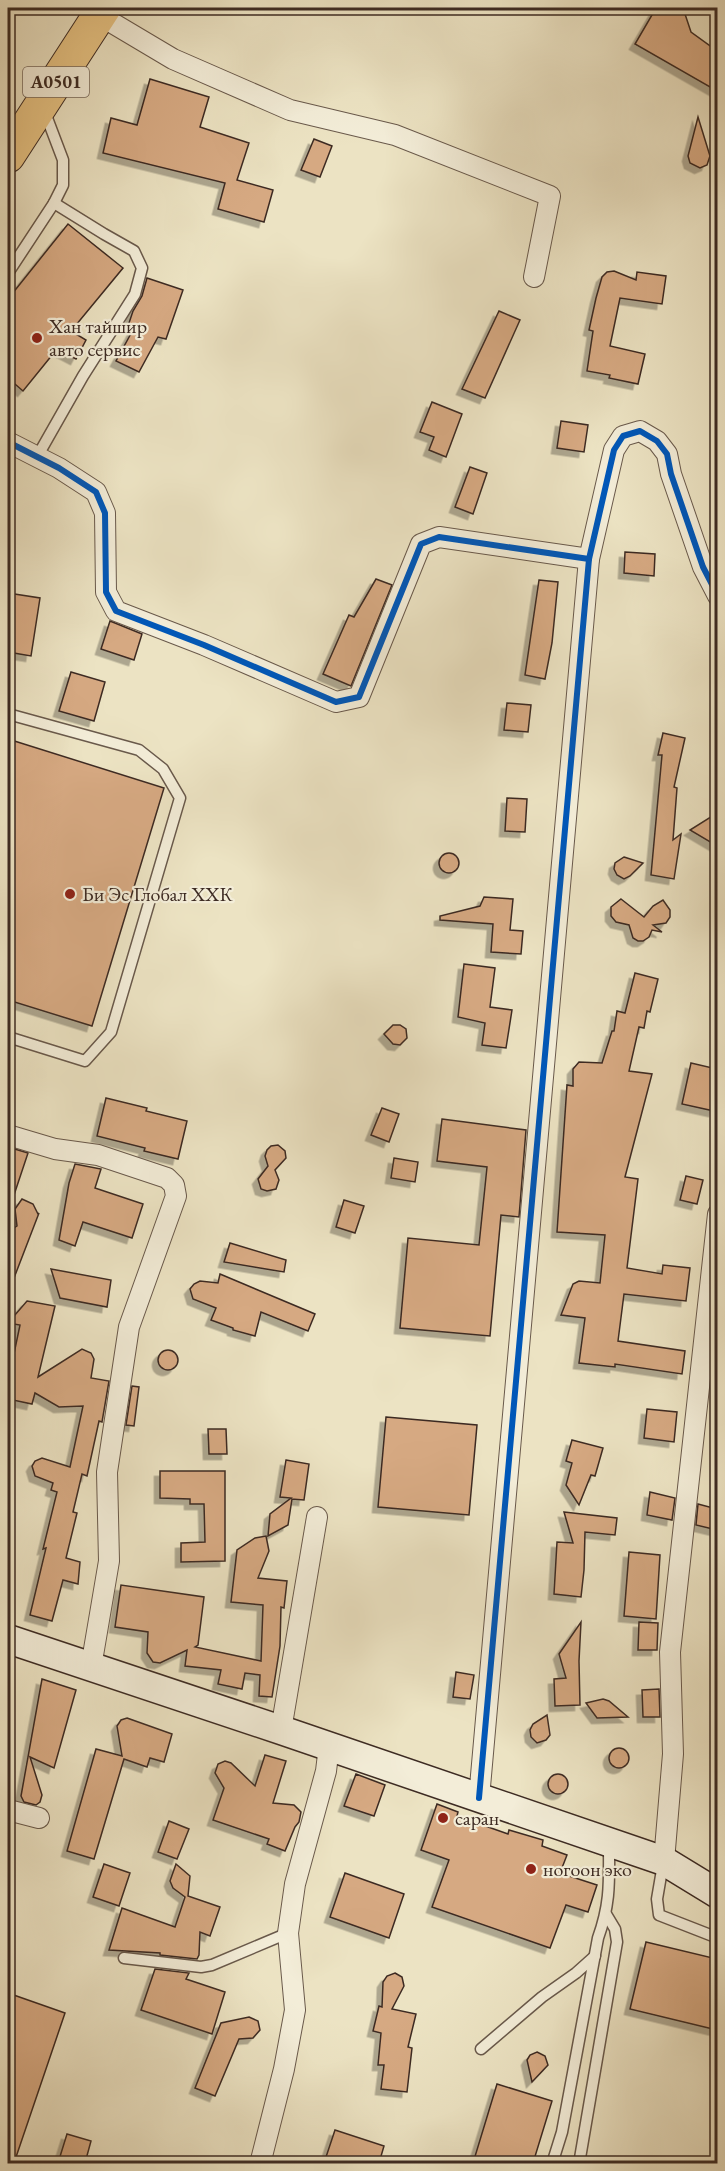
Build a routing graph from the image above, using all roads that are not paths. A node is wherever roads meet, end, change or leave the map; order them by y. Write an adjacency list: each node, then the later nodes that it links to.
1 (101, 11): 2 (highway, A0501); 6 (street)
2 (41, 104): 3 (highway, A0501); 4 (lane)
3 (8, 156)
4 (54, 203): 5 (lane); 8 (lane)
5 (8, 273)
6 (534, 277)
7 (8, 442): 8 (street)
8 (37, 457): 9 (street)
9 (589, 559): 10 (street); 20 (street)
10 (717, 596)
11 (8, 714): 12 (lane)
12 (8, 1037)
13 (8, 1135): 17 (street)
14 (717, 1214): 24 (street)
15 (317, 1517): 18 (street)
16 (8, 1639): 17 (street)
17 (92, 1667): 18 (street)
18 (281, 1730): 19 (street)
19 (329, 1746): 20 (street); 27 (street)
20 (479, 1798): 23 (street)
21 (8, 1810): 22 (street)
22 (39, 1818)
23 (609, 1842): 24 (street); 26 (lane)
24 (664, 1861): 25 (street); 28 (lane)
25 (717, 1894)
26 (606, 1914): 29 (lane); 34 (lane)
27 (288, 1933): 30 (lane); 32 (street)
28 (717, 1938)
29 (596, 1956): 31 (lane); 33 (lane)
30 (124, 1958)
31 (482, 2049)
32 (260, 2163)
33 (552, 2163)
34 (579, 2163)

